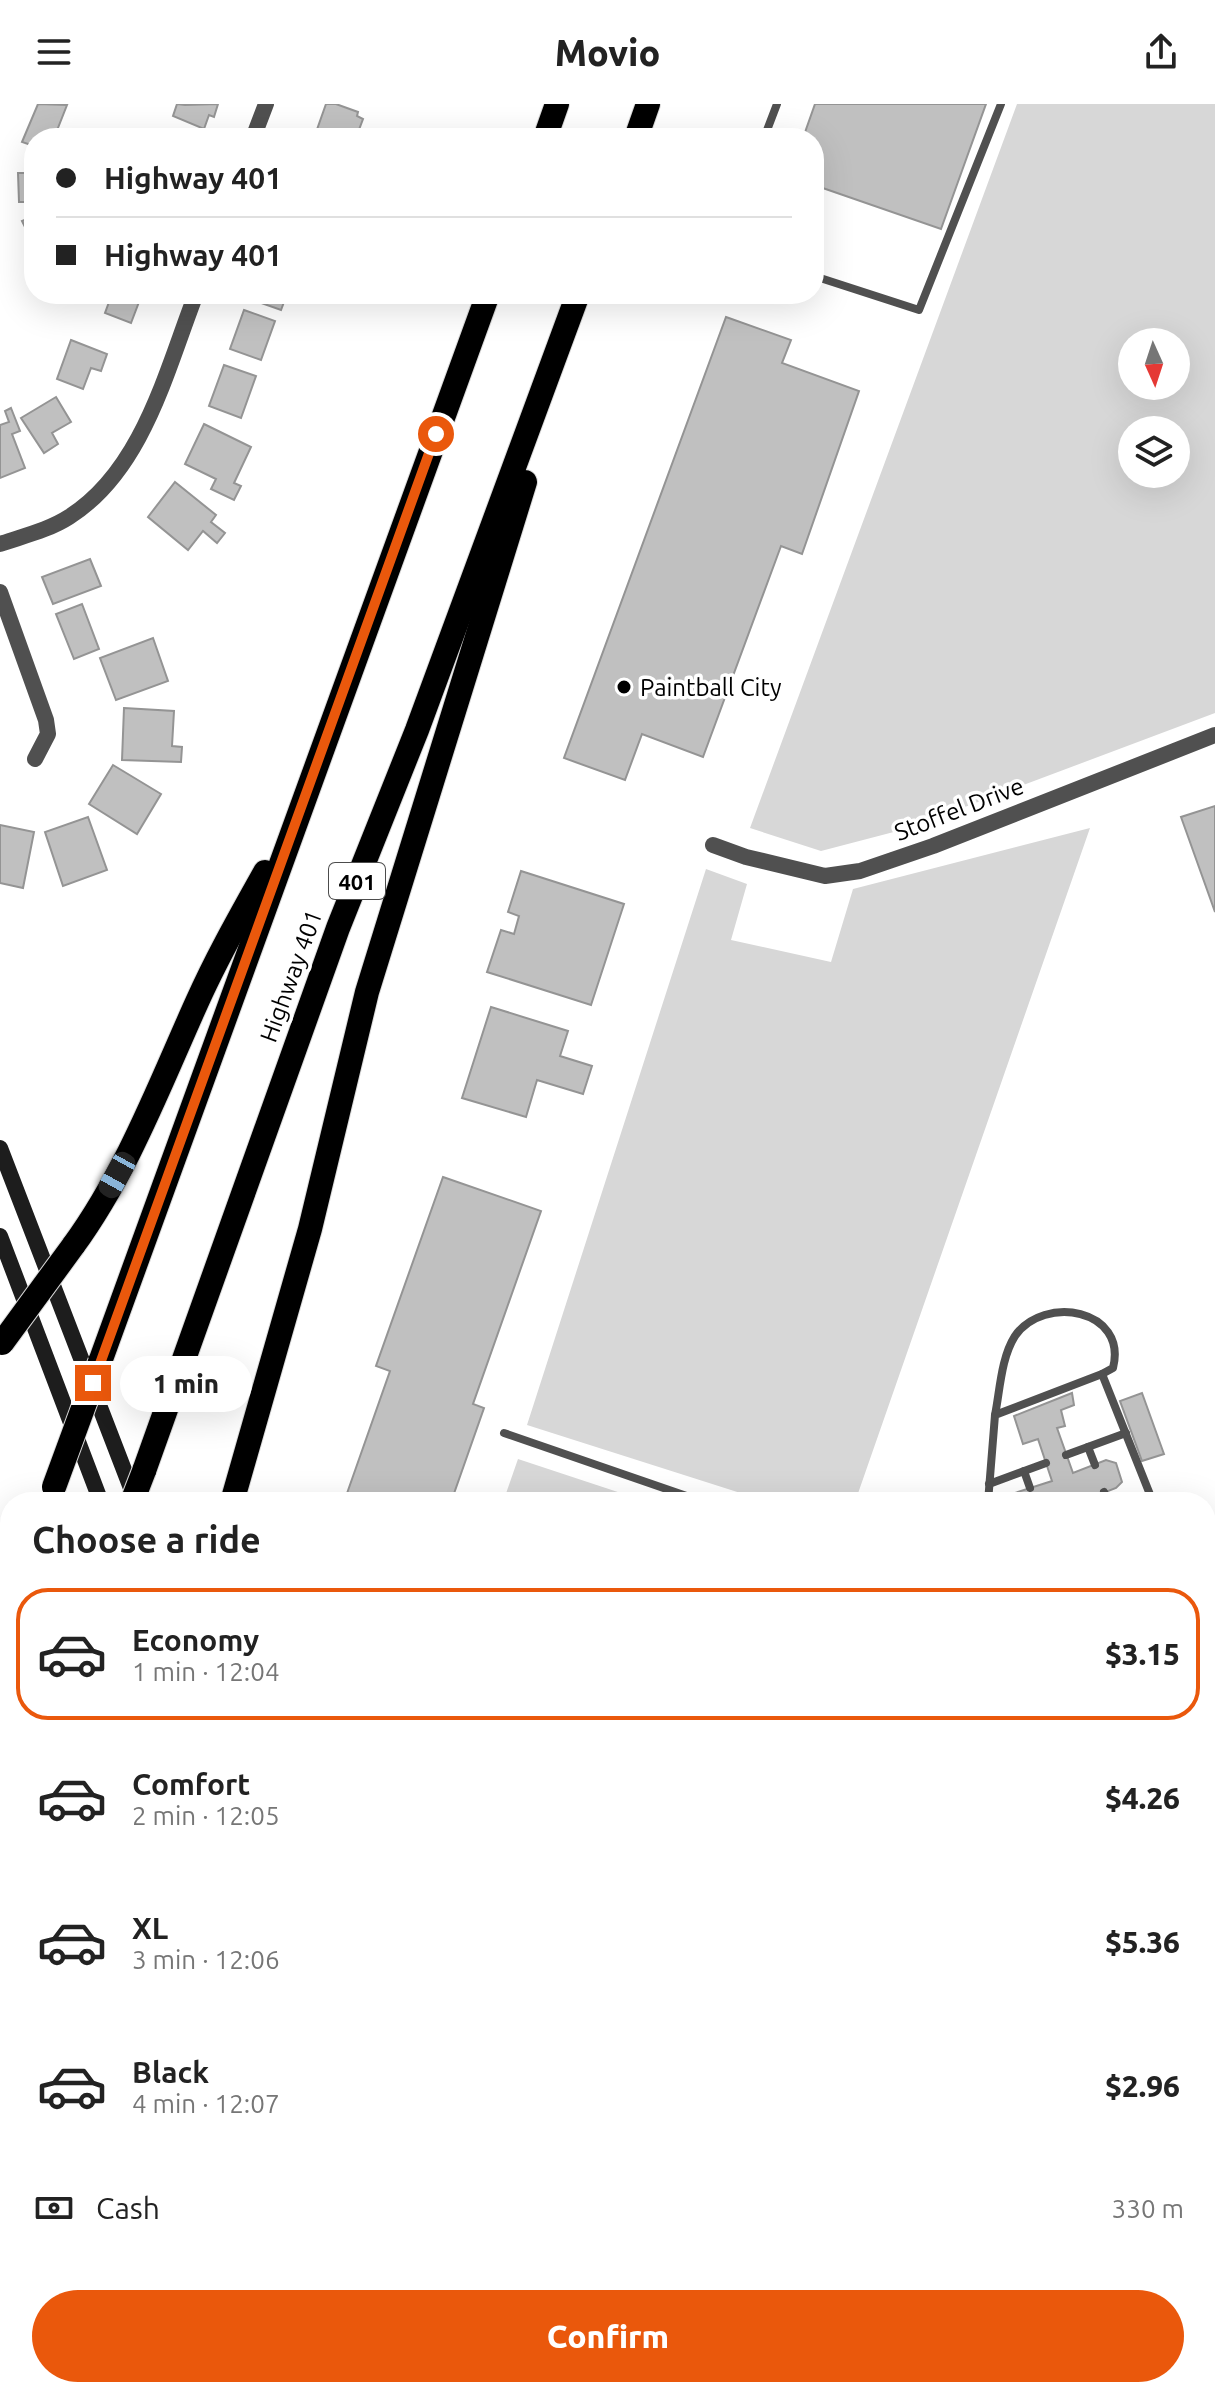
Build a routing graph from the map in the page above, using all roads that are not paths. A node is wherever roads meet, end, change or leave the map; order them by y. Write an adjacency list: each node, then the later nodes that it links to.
1 (266, 104): 6 (street)
2 (557, 104): 7 (highway)
3 (648, 104): 8 (highway)
4 (777, 104): 9 (lane)
5 (1001, 104): 10 (lane)
6 (257, 128)
7 (549, 128)
8 (640, 128)
9 (768, 128)
10 (824, 279)
11 (192, 304): 15 (street)
12 (484, 304): 19 (highway, Highway 401)
13 (574, 304): 14 (highway, Highway 401 / 401)
14 (560, 344): 38 (highway, Highway 401 / 401, bridge); 39 (highway)
15 (0, 544)
16 (0, 592): 18 (street)
17 (1215, 735): 20 (street, Stoffel Drive)
18 (35, 759)
19 (298, 815): 23 (highway, bridge); 35 (highway, Highway 401, bridge)
20 (713, 845)
21 (0, 1148): 37 (main road)
22 (0, 1236): 36 (main road)
23 (1, 1344)
24 (1102, 1374): 25 (lane); 25 (lane); 27 (lane)
25 (995, 1415): 33 (lane)
26 (504, 1433): 40 (lane)
27 (1126, 1433): 28 (lane); 42 (lane)
28 (1088, 1447): 29 (lane); 31 (lane)
29 (1066, 1455)
30 (1046, 1463): 32 (lane)
31 (1095, 1465)
32 (1024, 1471): 33 (lane); 34 (lane)
33 (989, 1484): 41 (lane)
34 (1030, 1488)
35 (52, 1492)
36 (97, 1492)
37 (130, 1492)
38 (137, 1492)
39 (235, 1492)
40 (675, 1492)
41 (989, 1492)
42 (1148, 1492)

